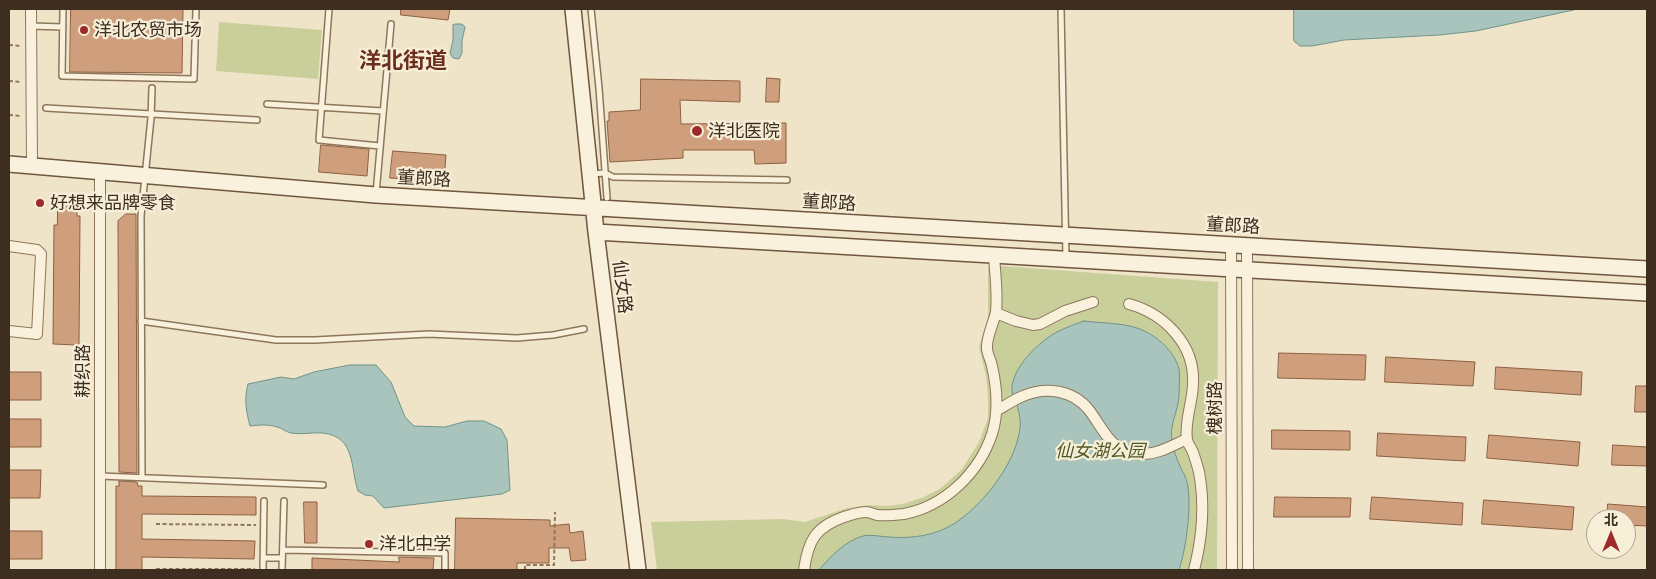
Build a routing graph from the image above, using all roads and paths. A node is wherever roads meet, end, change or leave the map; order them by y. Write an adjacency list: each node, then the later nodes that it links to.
1 (31, 9): 9 (street)
2 (63, 9): 10 (lane)
3 (196, 9): 10 (lane)
4 (330, 9): 14 (lane)
5 (573, 9): 22 (street, 仙女路)
6 (591, 9): 22 (lane)
7 (1061, 9): 29 (lane)
8 (391, 24): 15 (lane)
9 (31, 26): 10 (lane); 20 (street)
10 (62, 27)
11 (152, 88): 16 (lane)
12 (267, 104): 14 (lane)
13 (46, 108): 16 (lane)
14 (322, 108): 15 (lane); 18 (lane)
15 (383, 111): 18 (lane)
16 (151, 114): 17 (lane); 23 (lane)
17 (257, 120)
18 (380, 146): 25 (lane)
19 (9, 164): 20 (street, 董郎路)
20 (32, 166): 21 (street, 董郎路)
21 (100, 172): 23 (street, 董郎路); 47 (street, 耕织路)
22 (598, 174): 24 (lane); 26 (lane); 27 (street, 仙女路)
23 (144, 176): 25 (street, 董郎路); 42 (lane)
24 (787, 180)
25 (376, 195): 27 (street, 董郎路)
26 (606, 198)
27 (594, 207): 28 (street, 仙女路); 29 (street, 董郎路)
28 (596, 232): 33 (street); 64 (street, 仙女路)
29 (1065, 236): 30 (street, 董郎路); 34 (lane)
30 (1231, 245): 32 (street, 董郎路); 35 (street, 槐树路)
31 (9, 246): 44 (street)
32 (1247, 246): 36 (street, 董郎路); 37 (street, 槐树路)
33 (994, 255): 34 (street); 41 (street)
34 (1066, 259): 35 (street)
35 (1231, 268): 37 (street); 67 (street, 槐树路)
36 (1647, 269)
37 (1247, 270): 38 (street); 68 (street, 槐树路)
38 (1647, 293)
39 (1093, 302): 41 (street)
40 (1129, 304): 46 (street)
41 (996, 313): 45 (street)
42 (141, 321): 43 (lane); 48 (lane)
43 (584, 329)
44 (9, 331)
45 (996, 411): 46 (street); 65 (street)
46 (1187, 439): 66 (street)
47 (100, 476): 48 (lane); 59 (street, 耕织路)
48 (142, 477): 49 (lane)
49 (323, 485)
50 (264, 501): 54 (lane)
51 (284, 501): 55 (lane)
52 (555, 512): 63 (path)
53 (156, 524): 54 (path)
54 (263, 525): 56 (lane)
55 (283, 550): 57 (lane); 62 (lane)
56 (263, 558): 57 (lane); 60 (lane)
57 (282, 558): 61 (lane)
58 (156, 569): 60 (path)
59 (100, 570)
60 (263, 570)
61 (282, 570)
62 (445, 570)
63 (525, 570)
64 (638, 570)
65 (804, 570)
66 (1194, 570)
67 (1232, 570)
68 (1248, 570)

